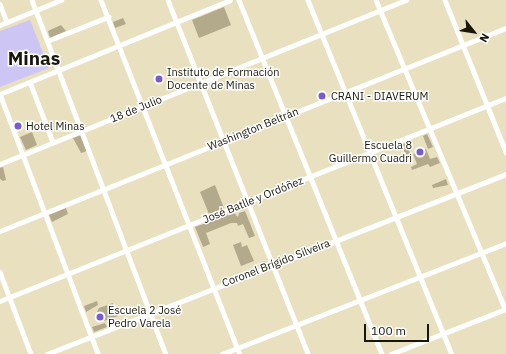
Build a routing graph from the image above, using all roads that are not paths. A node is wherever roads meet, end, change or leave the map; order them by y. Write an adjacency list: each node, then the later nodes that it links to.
1 (32, 0): 12 (street)
2 (61, 0): 12 (street)
3 (101, 0): 14 (street)
4 (168, 0): 16 (street)
5 (230, 0): 16 (street)
6 (239, 0): 23 (street)
7 (308, 0): 19 (street)
8 (376, 0): 13 (street)
9 (406, 0): 13 (street, 18 de Julio)
10 (445, 0): 22 (street)
11 (0, 4): 15 (street)
12 (36, 10): 15 (street); 20 (street)
13 (380, 10): 19 (street, 18 de Julio); 24 (street)
14 (108, 17): 20 (street); 21 (street)
15 (7, 22): 17 (street)
16 (176, 22): 21 (street); 27 (street)
17 (0, 25)
18 (506, 28): 22 (street, Washington Beltrán)
19 (322, 34): 23 (street, 18 de Julio); 28 (street)
20 (47, 41): 25 (street)
21 (119, 45): 25 (street); 31 (street)
22 (463, 46): 24 (street, Washington Beltrán); 32 (street)
23 (263, 58): 27 (street, 18 de Julio); 33 (street)
24 (404, 68): 28 (street, Washington Beltrán); 34 (street)
25 (58, 70): 26 (street); 35 (street)
26 (30, 82): 29 (street); 37 (street)
27 (200, 83): 31 (street, 18 de Julio); 36 (street)
28 (346, 93): 33 (street, Washington Beltrán); 39 (street)
29 (0, 94): 40 (street)
30 (506, 98): 32 (street, José Batlle y Ordóñez)
31 (143, 106): 35 (street, 18 de Julio); 42 (street)
32 (488, 106): 34 (street, José Batlle y Ordóñez); 38 (street)
33 (286, 116): 36 (street, Washington Beltrán); 44 (street)
34 (430, 128): 39 (street, José Batlle y Ordóñez); 46 (street)
35 (82, 131): 37 (street, 18 de Julio); 45 (street)
36 (224, 141): 42 (street, Washington Beltrán); 47 (street)
37 (53, 142): 40 (street, 18 de Julio)
38 (506, 152)
39 (370, 153): 44 (street, José Batlle y Ordóñez); 49 (street)
40 (24, 155): 41 (street, 18 de Julio); 48 (street)
41 (0, 164)
42 (166, 164): 45 (street, Washington Beltrán); 50 (street)
43 (506, 174): 46 (street, Coronel Brígido Silveira)
44 (311, 176): 47 (street, José Batlle y Ordóñez); 52 (street)
45 (104, 190): 48 (street, Washington Beltrán); 54 (street)
46 (456, 193): 49 (street, Coronel Brígido Silveira); 55 (street)
47 (248, 201): 50 (street, José Batlle y Ordóñez); 56 (street)
48 (45, 214): 51 (street, Washington Beltrán); 58 (street)
49 (396, 217): 52 (street, Coronel Brígido Silveira); 59 (street)
50 (190, 225): 54 (street, José Batlle y Ordóñez); 60 (street)
51 (0, 231)
52 (336, 240): 56 (street, Coronel Brígido Silveira); 62 (street)
53 (506, 243): 55 (street)
54 (127, 250): 58 (street, José Batlle y Ordóñez); 65 (street)
55 (482, 252): 59 (street); 64 (street)
56 (273, 265): 60 (street, Coronel Brígido Silveira); 66 (street)
57 (0, 272): 61 (street)
58 (68, 274): 61 (street, José Batlle y Ordóñez); 68 (street)
59 (421, 276): 62 (street); 67 (street)
60 (215, 288): 65 (street, Coronel Brígido Silveira); 69 (street)
61 (10, 297): 63 (street, José Batlle y Ordóñez); 70 (street)
62 (360, 300): 66 (street); 77 (street)
63 (0, 301)
64 (506, 309): 67 (street)
65 (151, 313): 68 (street, Coronel Brígido Silveira); 73 (street)
66 (297, 324): 69 (street); 76 (street)
67 (444, 333): 78 (street); 79 (street)
68 (92, 337): 71 (street, Coronel Brígido Silveira); 72 (street)
69 (237, 348): 74 (street); 75 (street)
70 (31, 354)
71 (47, 354)
72 (98, 354)
73 (166, 354)
74 (222, 354)
75 (240, 354)
76 (308, 354)
77 (382, 354)
78 (391, 354)
79 (452, 354)

